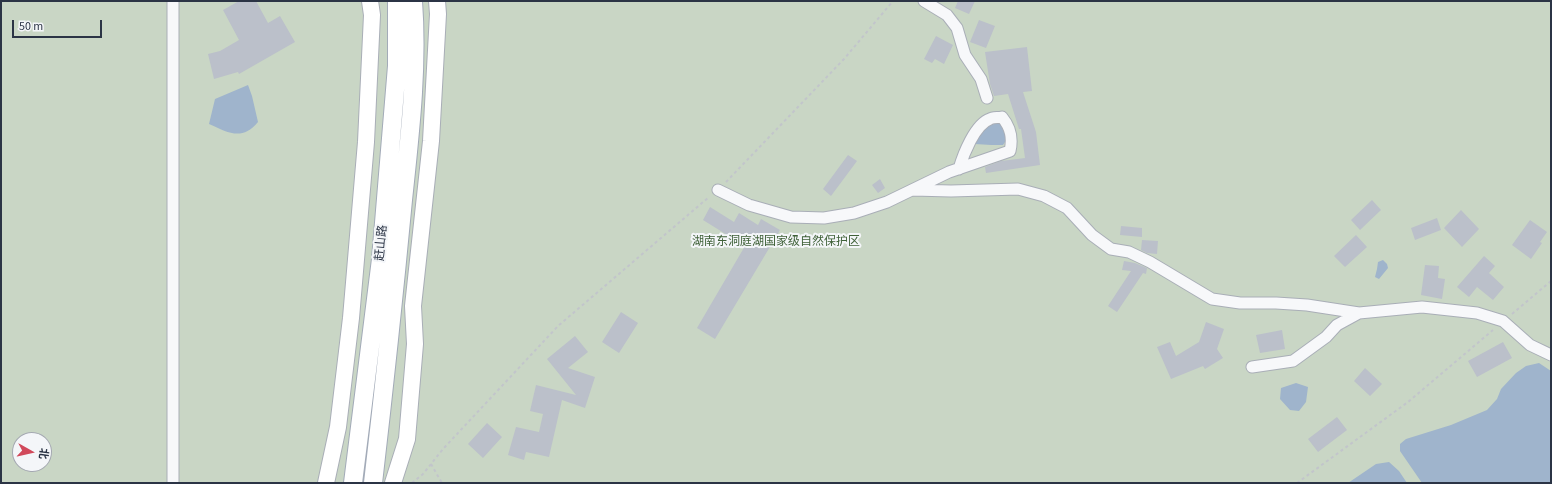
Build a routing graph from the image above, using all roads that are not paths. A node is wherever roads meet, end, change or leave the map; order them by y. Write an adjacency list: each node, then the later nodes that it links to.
1 (173, 1): 14 (street)
2 (370, 1): 15 (main road)
3 (397, 1): 16 (main road, 赶山路)
4 (413, 1): 17 (main road, 赶山路)
5 (437, 1): 18 (main road)
6 (924, 1): 7 (street)
7 (987, 98)
8 (959, 169): 8 (street); 10 (street)
9 (718, 190): 10 (street)
10 (913, 190): 11 (street)
11 (1359, 313): 12 (street); 13 (street)
12 (1551, 355)
13 (1252, 367)
14 (173, 483)
15 (326, 483)
16 (353, 483)
17 (373, 483)
18 (393, 483)

